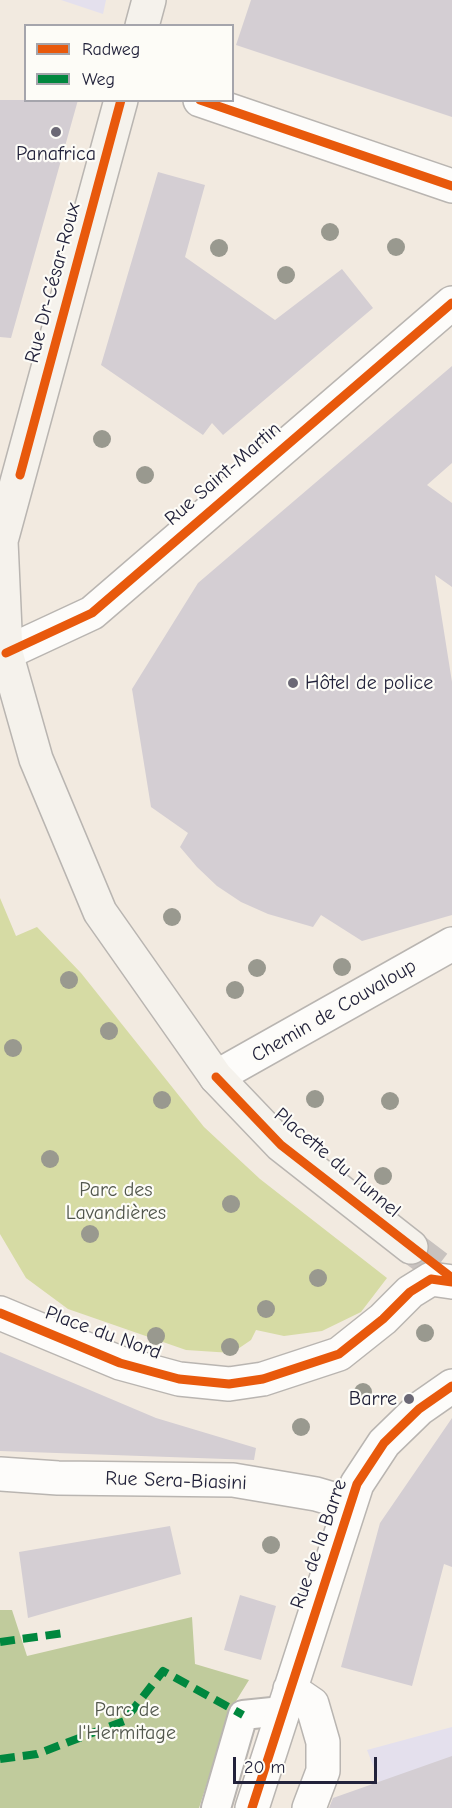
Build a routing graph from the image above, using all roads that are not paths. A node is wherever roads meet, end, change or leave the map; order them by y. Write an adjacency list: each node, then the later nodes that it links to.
1 (149, 0): 2 (main road)
2 (143, 24)
3 (121, 102): 7 (main road, Rue Dr-César-Roux)
4 (206, 102): 5 (street)
5 (452, 186)
6 (452, 303): 7 (street, Rue Saint-Martin)
7 (3, 654): 9 (main road, Placette du Tunnel)
8 (452, 944): 9 (street, Chemin de Couvaloup)
9 (216, 1077): 10 (main road, Placette du Tunnel)
10 (411, 1247)
11 (452, 1282): 12 (street, Place du Nord)
12 (0, 1313)
13 (452, 1386): 15 (street, Rue de la Barre)
14 (0, 1474): 15 (street, Rue Sera-Biasini)
15 (350, 1504): 16 (street, Rue de la Barre)
16 (286, 1700): 17 (lane); 18 (street, Rue de la Barre); 19 (street)
17 (216, 1808)
18 (252, 1808)
19 (309, 1808)

